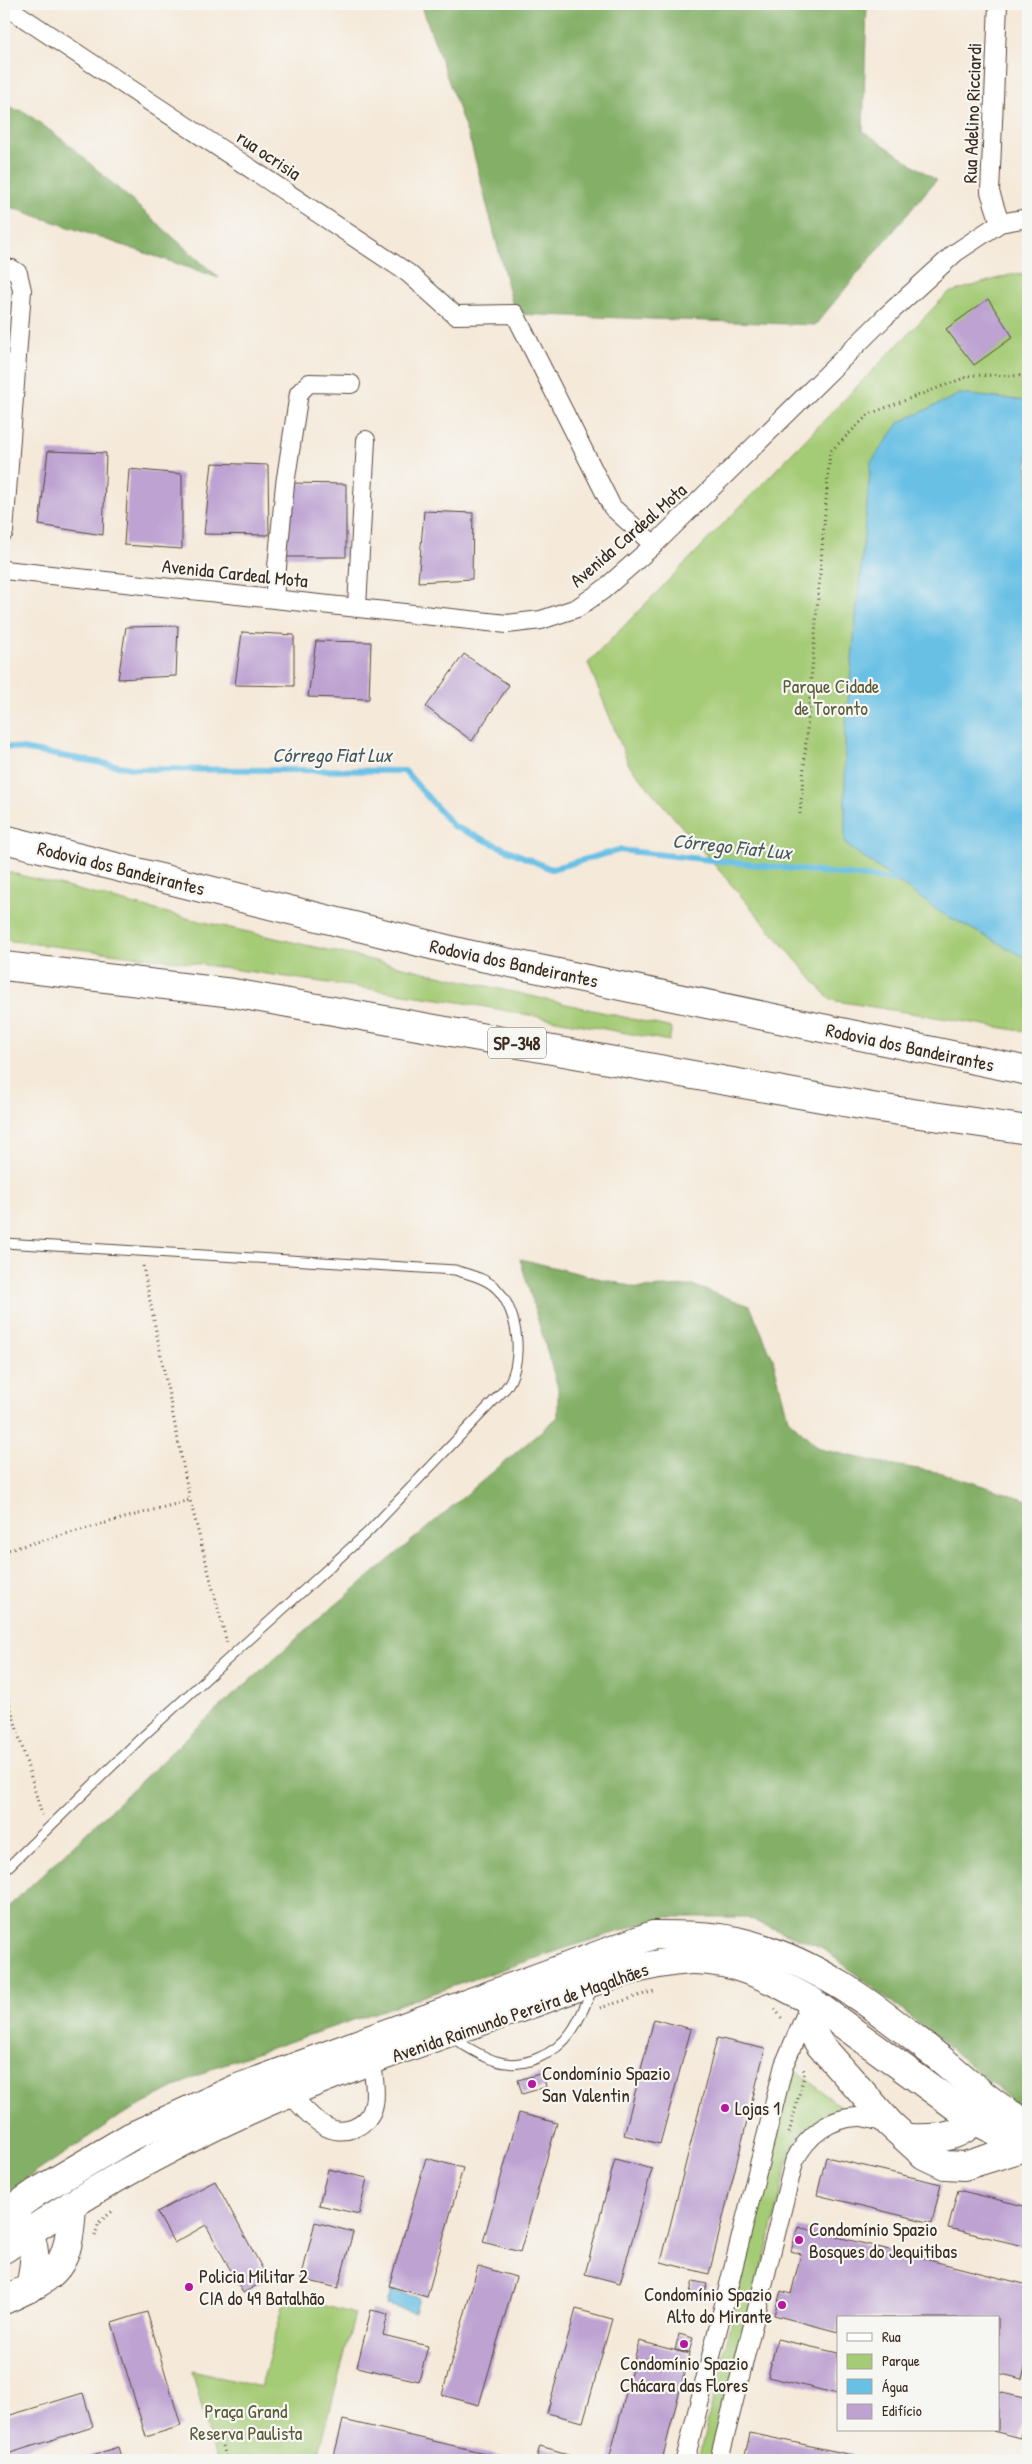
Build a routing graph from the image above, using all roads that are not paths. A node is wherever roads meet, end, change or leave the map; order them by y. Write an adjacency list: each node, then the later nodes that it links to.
1 (998, 4): 4 (street, Rua Adelino Ricciardi)
2 (4, 5): 10 (street, rua ocrisia)
3 (1028, 218): 4 (street, Avenida Cardeal Mota)
4 (1000, 223): 10 (street, Avenida Cardeal Mota)
5 (8, 268): 8 (street)
6 (351, 384): 12 (street)
7 (366, 440): 13 (street)
8 (7, 446): 9 (street)
9 (4, 532)
10 (654, 545): 13 (street, Avenida Cardeal Mota)
11 (4, 570): 12 (street, Avenida Cardeal Mota)
12 (274, 598): 13 (street, Avenida Cardeal Mota)
13 (357, 607)
14 (4, 839): 16 (main road, Rodovia dos Bandeirantes)
15 (4, 966): 17 (main road, SP-348)
16 (1028, 1071)
17 (1028, 1130)
18 (4, 1243): 19 (lane)
19 (4, 1871)
20 (596, 1982): 22 (main road, Avenida Raimundo Pereira de Magalhães); 23 (main road, Avenida Raimundo Pereira de Magalhães); 23 (lane)
21 (840, 1983): 22 (main road); 26 (main road, Avenida Raimundo Pereira de Magalhães); 32 (main road, Avenida Raimundo Pereira de Magalhães)
22 (810, 2001): 27 (main road, Avenida Raimundo Pereira de Magalhães); 29 (main road); 37 (street)
23 (444, 2034): 24 (main road, Avenida Raimundo Pereira de Magalhães)
24 (372, 2061): 25 (main road, Avenida Raimundo Pereira de Magalhães); 25 (street)
25 (289, 2093): 31 (main road, Avenida Raimundo Pereira de Magalhães)
26 (992, 2100): 27 (main road); 28 (main road, Avenida Raimundo Pereira de Magalhães)
27 (976, 2122): 29 (main road); 30 (main road, Avenida Raimundo Pereira de Magalhães)
28 (1028, 2123)
29 (898, 2131): 30 (main road); 38 (street)
30 (1028, 2146)
31 (72, 2204): 33 (main road, Avenida Raimundo Pereira de Magalhães); 35 (main road)
32 (4, 2215): 33 (main road)
33 (29, 2232): 34 (main road, Avenida Raimundo Pereira de Magalhães); 35 (main road)
34 (4, 2249)
35 (30, 2288): 36 (main road)
36 (4, 2300)
37 (685, 2460)
38 (719, 2460)

